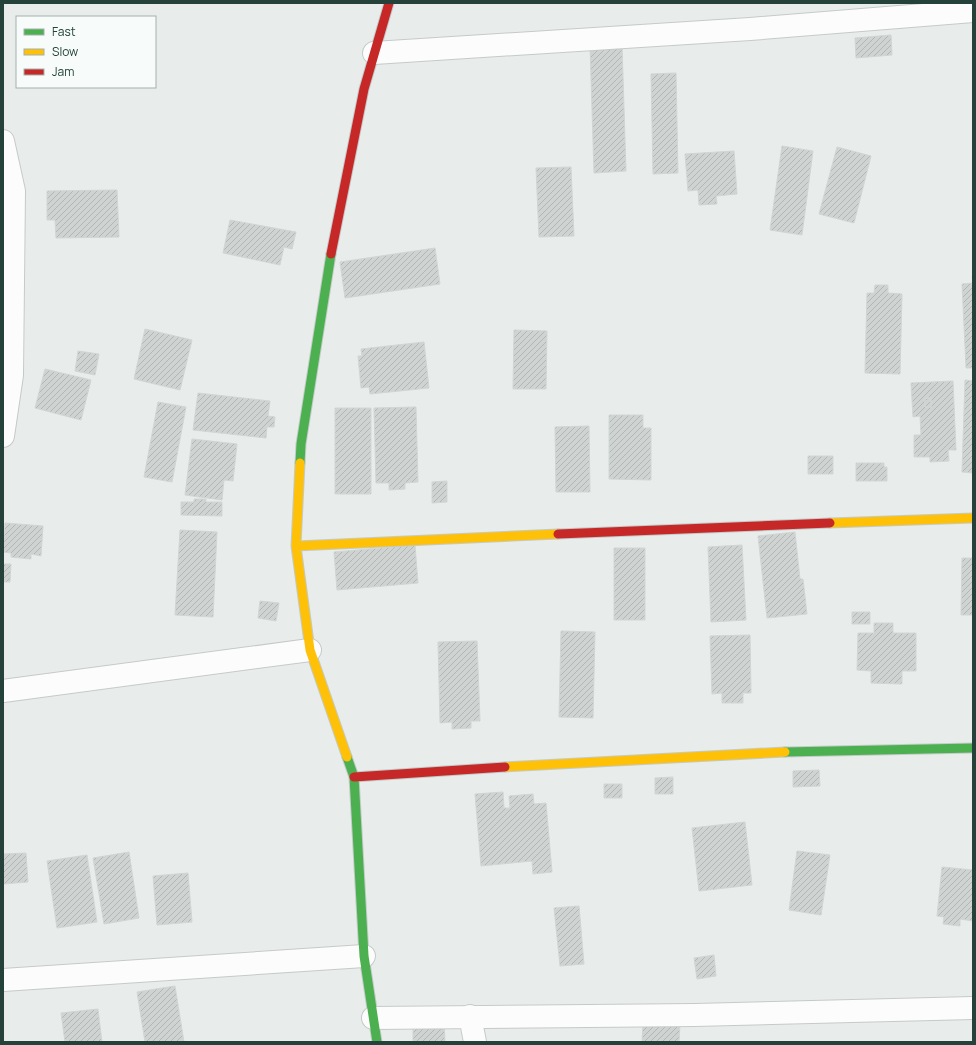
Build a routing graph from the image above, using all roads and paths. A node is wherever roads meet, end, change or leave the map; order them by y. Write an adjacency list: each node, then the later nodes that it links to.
1 (389, 3): 3 (street)
2 (973, 12): 3 (street)
3 (374, 53): 7 (street)
4 (3, 141): 5 (street)
5 (3, 436)
6 (973, 518): 7 (street)
7 (296, 546): 8 (street)
8 (310, 650): 9 (street); 11 (street)
9 (3, 691)
10 (973, 748): 11 (street)
11 (354, 777): 12 (street)
12 (364, 956): 13 (street); 16 (street)
13 (3, 980)
14 (973, 1008): 15 (street)
15 (470, 1016): 16 (street); 18 (street)
16 (373, 1018): 17 (street)
17 (377, 1042)
18 (475, 1042)

